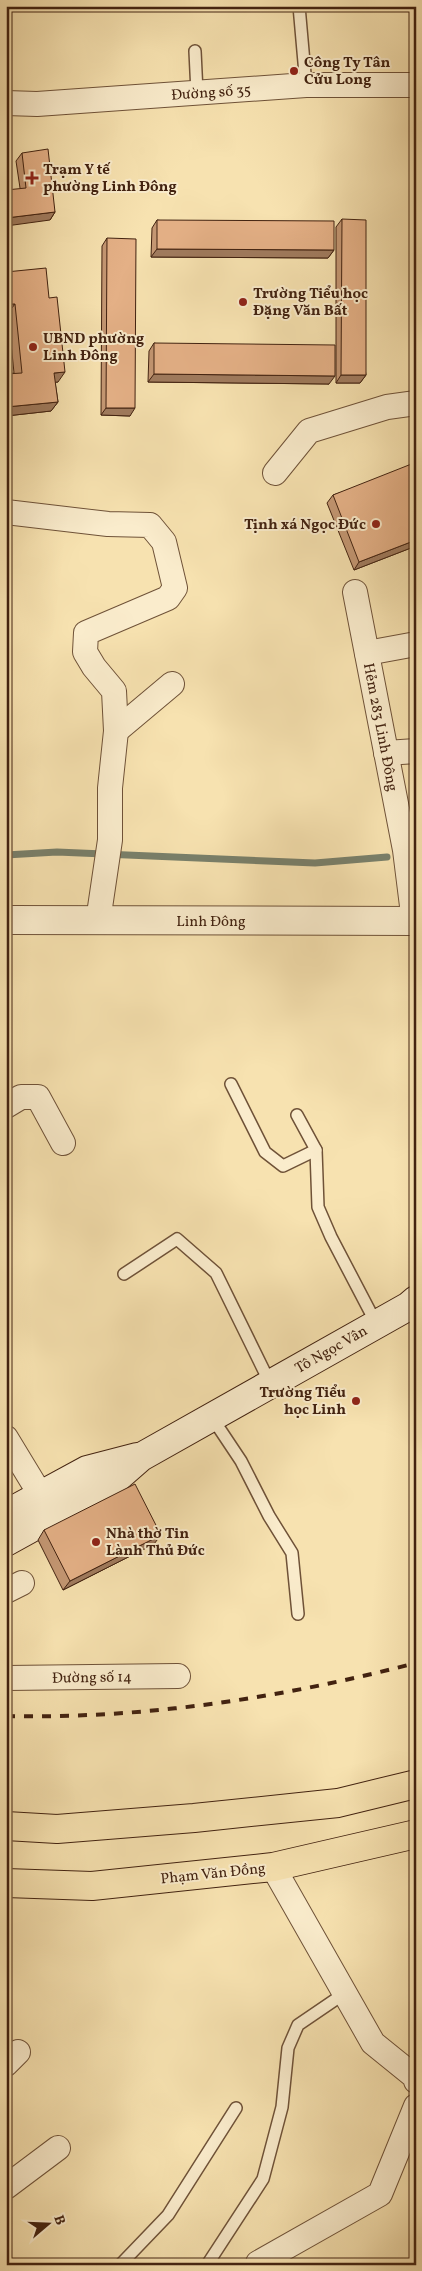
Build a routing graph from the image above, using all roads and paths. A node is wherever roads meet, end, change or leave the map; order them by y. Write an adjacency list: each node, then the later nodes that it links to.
1 (299, 6): 4 (lane)
2 (195, 52): 5 (lane)
3 (416, 85): 4 (street, Đường số 35)
4 (306, 86): 5 (street, Đường số 35)
5 (196, 93): 6 (street, Đường số 35)
6 (6, 104)
7 (416, 403): 8 (street)
8 (275, 473)
9 (6, 512): 14 (street)
10 (355, 592): 12 (street, Hẻm 283 Linh Đông)
11 (416, 644): 12 (street)
12 (367, 653): 16 (street, Hẻm 283 Linh Đông)
13 (172, 684): 14 (street)
14 (116, 731): 18 (street)
15 (416, 752): 16 (street)
16 (386, 753): 19 (street, Hẻm 283 Linh Đông)
17 (6, 920): 18 (main road, Linh Đông)
18 (98, 920): 19 (main road, Linh Đông)
19 (415, 922)
20 (231, 1084): 24 (lane)
21 (6, 1106): 23 (street)
22 (297, 1116): 24 (lane)
23 (63, 1143)
24 (316, 1150): 27 (lane)
25 (124, 1274): 28 (lane)
26 (413, 1307): 27 (main road, Tô Ngọc Vân)
27 (376, 1323): 28 (main road, Tô Ngọc Vân)
28 (270, 1383): 29 (main road, Tô Ngọc Vân)
29 (211, 1416): 31 (main road, Tô Ngọc Vân); 35 (lane)
30 (6, 1438): 32 (street)
31 (141, 1456): 32 (main road, Tô Ngọc Vân); 34 (main road, Tô Ngọc Vân)
32 (40, 1494): 33 (main road, Tô Ngọc Vân)
33 (6, 1514)
34 (6, 1542)
35 (298, 1614)
36 (178, 1676): 37 (street, Đường số 14)
37 (6, 1678)
38 (416, 1784): 39 (highway)
39 (6, 1826)
40 (416, 1834): 41 (highway, Phạm Văn Đồng)
41 (273, 1867): 42 (highway, Phạm Văn Đồng); 43 (street)
42 (6, 1883)
43 (345, 1993): 44 (street); 51 (lane)
44 (415, 2078)
45 (416, 2106): 49 (street)
46 (236, 2108): 50 (lane)
47 (58, 2148): 48 (street)
48 (6, 2187)
49 (258, 2263)
50 (120, 2265)
51 (207, 2265)

